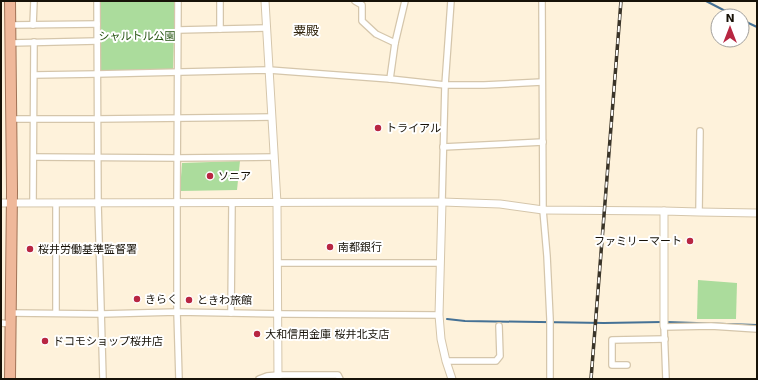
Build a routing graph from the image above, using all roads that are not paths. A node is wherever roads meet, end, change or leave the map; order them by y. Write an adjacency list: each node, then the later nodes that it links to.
1 (10, 1): 12 (highway)
2 (34, 1): 13 (street)
3 (97, 1): 11 (street)
4 (178, 1): 16 (street)
5 (220, 1): 15 (street)
6 (265, 1): 14 (street)
7 (355, 1): 20 (street)
8 (405, 1): 20 (street)
9 (451, 1): 27 (street)
10 (542, 1): 26 (street)
11 (97, 24): 13 (street); 17 (street)
12 (10, 25): 13 (street); 19 (highway)
13 (33, 25)
14 (266, 28): 15 (street); 21 (street)
15 (220, 29): 16 (street)
16 (178, 30): 22 (street)
17 (97, 41): 18 (street); 23 (street)
18 (34, 42): 19 (street); 24 (street)
19 (11, 43): 30 (highway)
20 (395, 43): 25 (street)
21 (269, 70): 22 (street); 25 (street); 28 (street)
22 (178, 72): 23 (street); 29 (street)
23 (97, 74): 24 (street); 32 (street)
24 (34, 75): 31 (street)
25 (390, 79): 27 (street)
26 (542, 82): 27 (street); 34 (street)
27 (445, 85): 35 (street)
28 (272, 117): 29 (street); 37 (street)
29 (177, 118): 32 (street); 39 (street)
30 (12, 119): 31 (street); 42 (highway)
31 (33, 119): 32 (street); 36 (street)
32 (97, 119): 38 (street)
33 (700, 131): 51 (street)
34 (543, 142): 35 (street); 49 (street)
35 (443, 147): 40 (street)
36 (34, 157): 38 (street); 43 (street)
37 (274, 157): 39 (street); 48 (street)
38 (97, 158): 39 (street); 45 (street)
39 (177, 158): 46 (street)
40 (442, 202): 48 (street); 49 (street); 54 (street)
41 (1, 203): 42 (street)
42 (12, 203): 43 (street); 56 (highway)
43 (34, 203): 44 (street)
44 (56, 203): 45 (street); 57 (street)
45 (98, 203): 46 (street); 59 (street)
46 (177, 203): 47 (street); 55 (street)
47 (232, 203): 48 (street); 58 (street)
48 (277, 203): 53 (street)
49 (543, 210): 50 (street); 76 (street)
50 (664, 211): 51 (street); 63 (street)
51 (700, 212): 52 (street)
52 (757, 213)
53 (278, 263): 54 (street); 60 (street)
54 (440, 263): 61 (street)
55 (177, 312): 58 (street); 59 (street); 72 (street)
56 (11, 313): 57 (street); 62 (highway)
57 (56, 313): 59 (street)
58 (231, 313): 60 (street)
59 (101, 314): 71 (street)
60 (278, 314): 61 (street); 69 (street)
61 (439, 315): 67 (street)
62 (6, 323): 70 (highway)
63 (664, 324): 65 (street); 66 (street)
64 (499, 326): 67 (street)
65 (757, 328)
66 (664, 340): 68 (street); 77 (street)
67 (446, 362): 75 (street)
68 (627, 365)
69 (278, 377): 73 (street); 74 (street)
70 (10, 379)
71 (102, 379)
72 (179, 379)
73 (259, 379)
74 (340, 379)
75 (452, 379)
76 (550, 379)
77 (666, 379)

